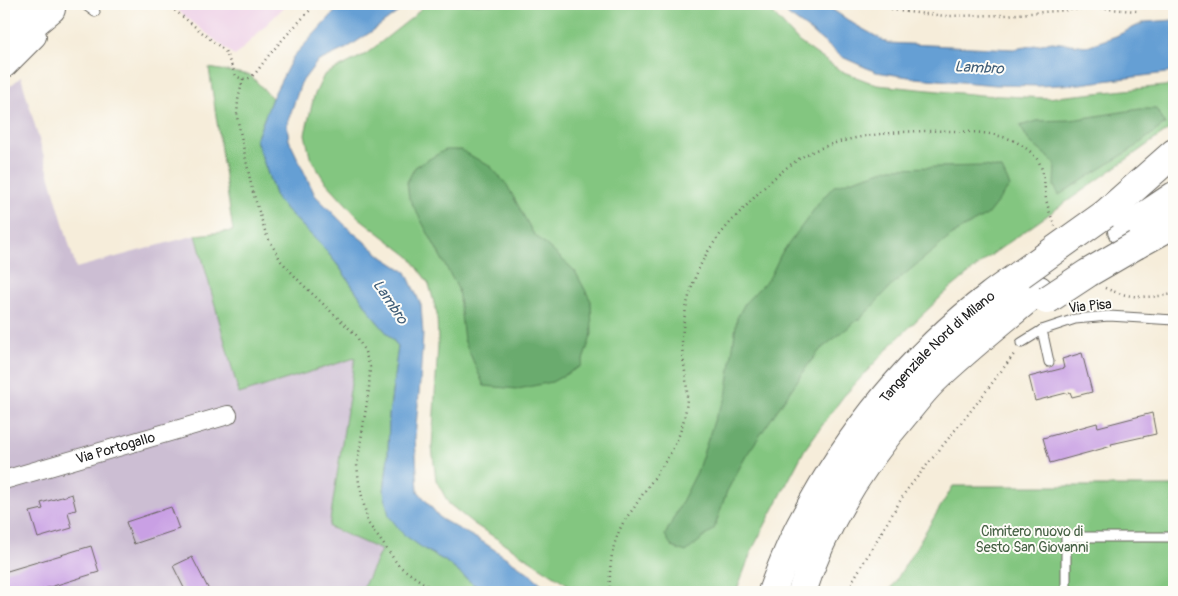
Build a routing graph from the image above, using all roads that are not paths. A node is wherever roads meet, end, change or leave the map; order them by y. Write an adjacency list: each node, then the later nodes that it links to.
1 (84, 4): 3 (lane)
2 (45, 6): 4 (street); 5 (highway); 6 (street)
3 (95, 12)
4 (4, 24)
5 (4, 48)
6 (4, 66)
7 (1174, 153): 11 (highway)
8 (1174, 166): 11 (highway, Tangenziale Nord di Milano)
9 (1174, 196): 11 (highway, Tangenziale Nord di Milano)
10 (1174, 224): 11 (highway)
11 (1121, 230): 12 (highway, Tangenziale Nord di Milano, bridge); 12 (highway, bridge)
12 (1036, 288): 20 (highway, Tangenziale Nord di Milano); 21 (highway, Tangenziale Nord di Milano)
13 (1174, 320): 14 (lane, Via Pisa)
14 (1042, 330): 15 (lane, Via Pisa); 16 (lane)
15 (1022, 343)
16 (1049, 362)
17 (228, 415): 18 (street, Via Portogallo)
18 (4, 480)
19 (1174, 537): 22 (lane)
20 (772, 592)
21 (802, 592)
22 (1066, 592)

